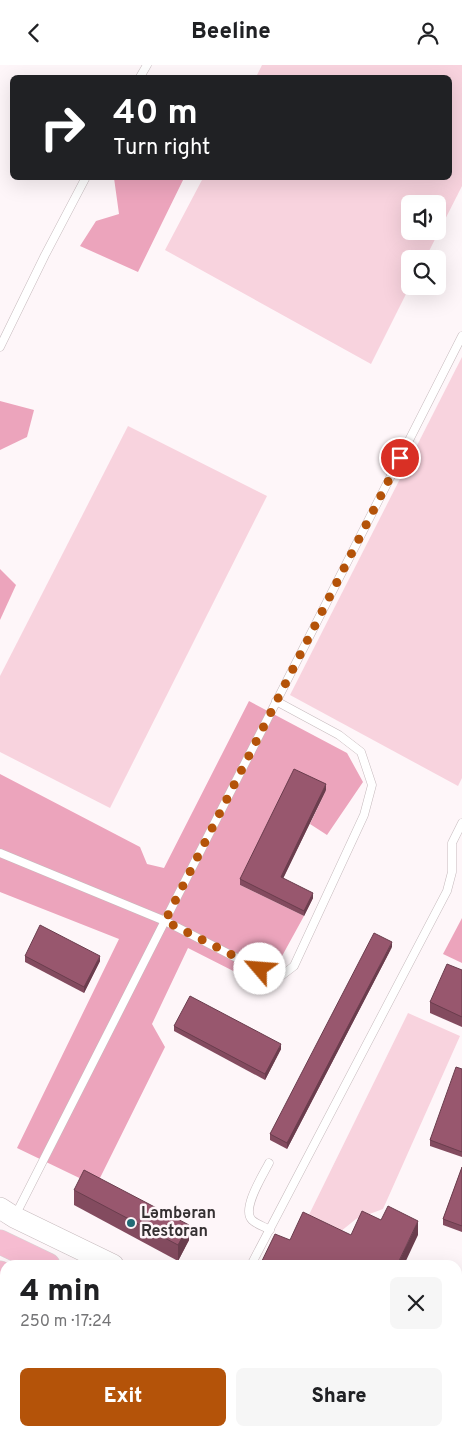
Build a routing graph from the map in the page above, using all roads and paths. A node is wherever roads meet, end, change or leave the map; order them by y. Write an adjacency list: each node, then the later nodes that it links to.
1 (84, 180): 3 (lane)
2 (462, 336): 4 (lane)
3 (0, 347)
4 (276, 701): 7 (lane); 7 (lane)
5 (462, 823): 10 (lane)
6 (0, 853): 7 (lane)
7 (165, 921): 9 (lane)
8 (269, 1163): 10 (lane)
9 (5, 1212): 13 (main road); 14 (main road)
10 (270, 1230): 15 (lane)
11 (0, 1242): 12 (main road)
12 (38, 1260)
13 (91, 1260)
14 (103, 1260)
15 (254, 1260)

